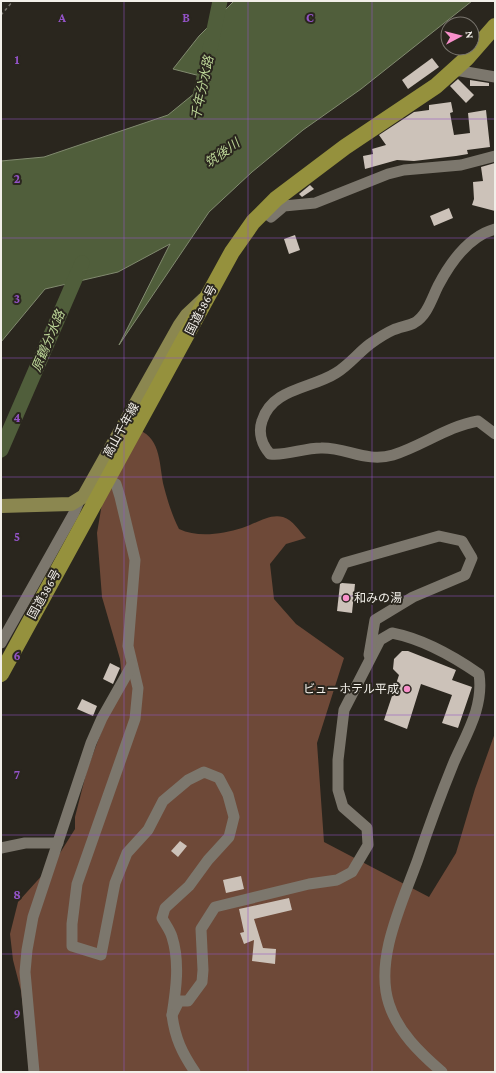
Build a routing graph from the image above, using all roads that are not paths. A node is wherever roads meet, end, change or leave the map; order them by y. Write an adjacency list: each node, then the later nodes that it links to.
1 (495, 26): 2 (highway, 国道386号)
2 (455, 70): 3 (street); 5 (highway, 国道386号)
3 (495, 77)
4 (495, 156): 5 (street)
5 (264, 212): 7 (highway, 国道386号)
6 (495, 229): 8 (street)
7 (208, 295): 9 (highway, 国道386号); 10 (main road, 高山千年線)
8 (495, 434)
9 (107, 479): 15 (street); 16 (highway, 国道386号)
10 (75, 503): 11 (main road); 13 (street)
11 (1, 506)
12 (337, 578): 14 (street)
13 (1, 643)
14 (368, 663): 19 (street); 22 (street)
15 (132, 665): 17 (street); 19 (street)
16 (1, 674)
17 (58, 842): 18 (street); 20 (street)
18 (1, 848)
19 (172, 1015): 21 (street)
20 (34, 1072)
21 (195, 1072)
22 (442, 1072)

